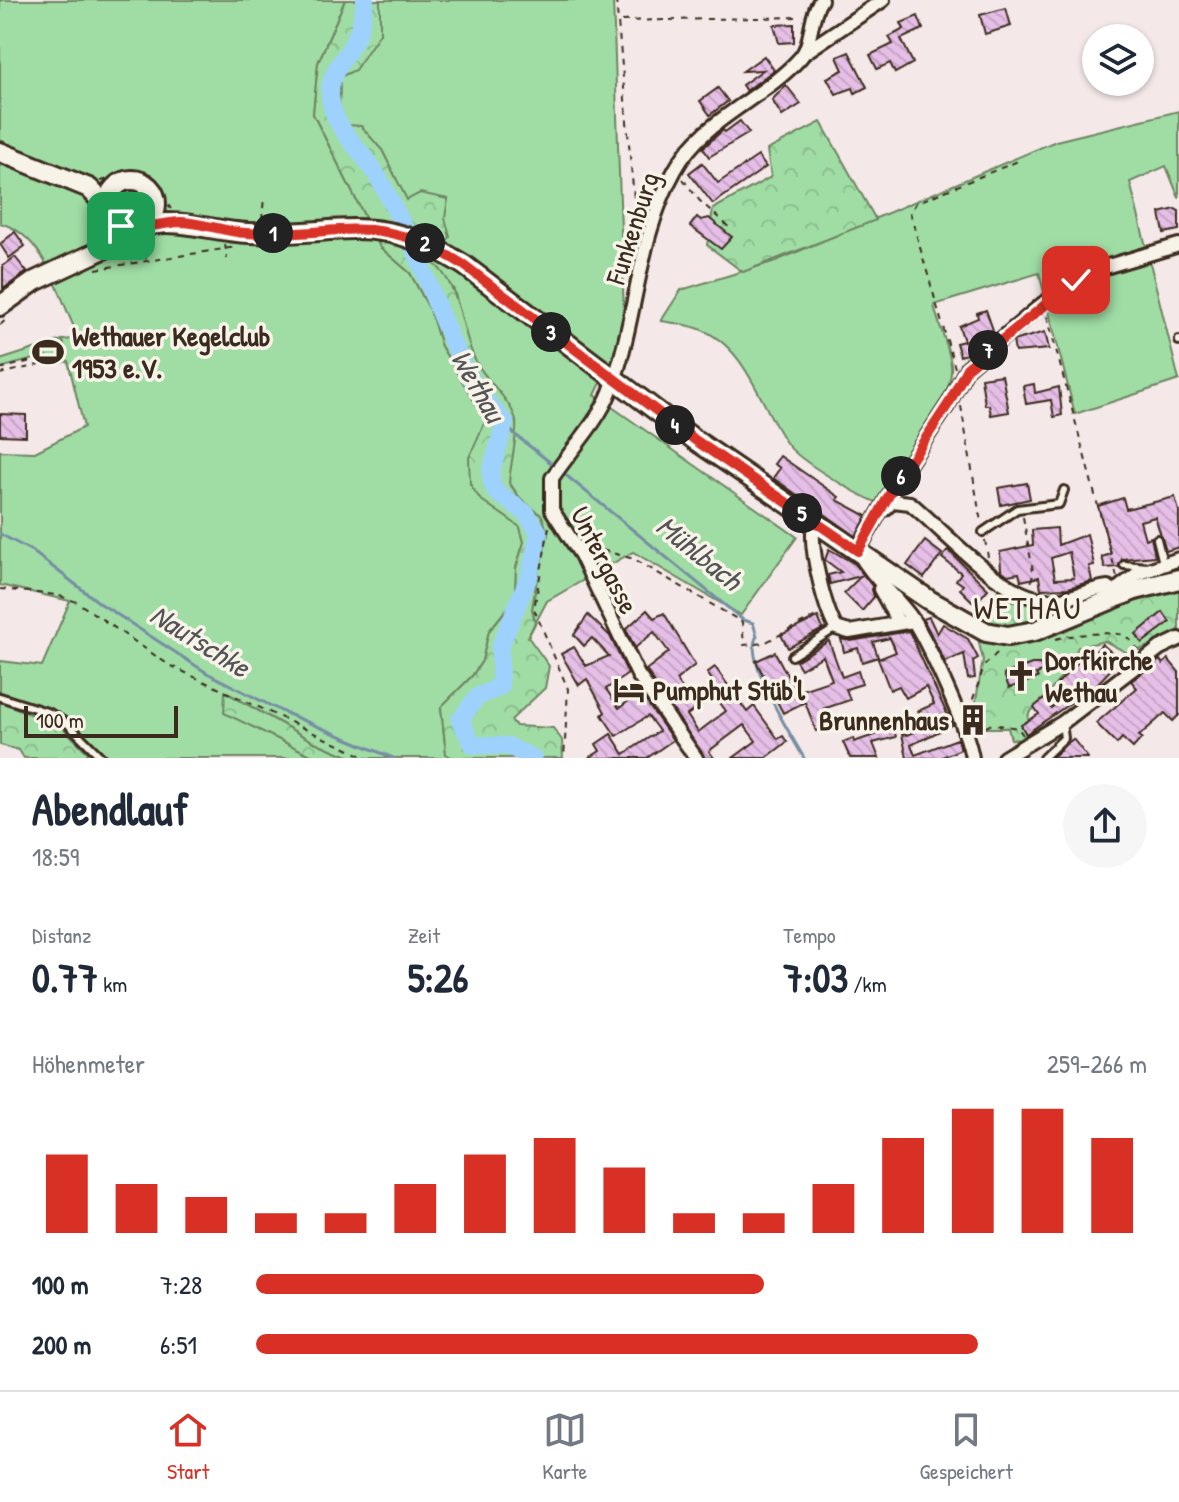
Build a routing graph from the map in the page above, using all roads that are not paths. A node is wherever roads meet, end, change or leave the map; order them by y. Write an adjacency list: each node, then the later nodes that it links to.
1 (883, 0): 3 (street, Funkenburg)
2 (818, 1): 3 (street)
3 (804, 53): 14 (street, Funkenburg)
4 (0, 152): 6 (main road)
5 (119, 184): 6 (main road); 7 (main road); 8 (main road)
6 (89, 188): 8 (main road)
7 (156, 200): 9 (main road); 10 (main road)
8 (109, 211): 10 (main road); 12 (main road)
9 (181, 222): 10 (main road); 14 (main road)
10 (141, 230): 12 (main road)
11 (1179, 245): 16 (street)
12 (102, 248): 13 (main road)
13 (0, 306)
14 (615, 379): 17 (main road); 35 (street, Untergasse)
15 (1064, 490): 18 (lane)
16 (883, 511): 20 (street); 26 (street)
17 (815, 522): 20 (main road); 29 (street)
18 (983, 532)
19 (1157, 539): 23 (lane)
20 (858, 551): 24 (street); 26 (main road)
21 (1179, 559): 23 (street)
22 (1124, 565): 23 (lane)
23 (1157, 565): 26 (street)
24 (875, 579): 27 (street); 28 (street)
25 (1179, 579): 26 (main road)
26 (1119, 588)
27 (913, 621): 28 (street); 36 (street)
28 (899, 623): 29 (street)
29 (843, 630): 31 (lane)
30 (1179, 639): 33 (street)
31 (792, 656)
32 (0, 697): 34 (lane)
33 (1062, 723): 37 (street); 38 (lane)
34 (102, 758)
35 (696, 758)
36 (972, 758)
37 (1004, 758)
38 (1043, 758)

